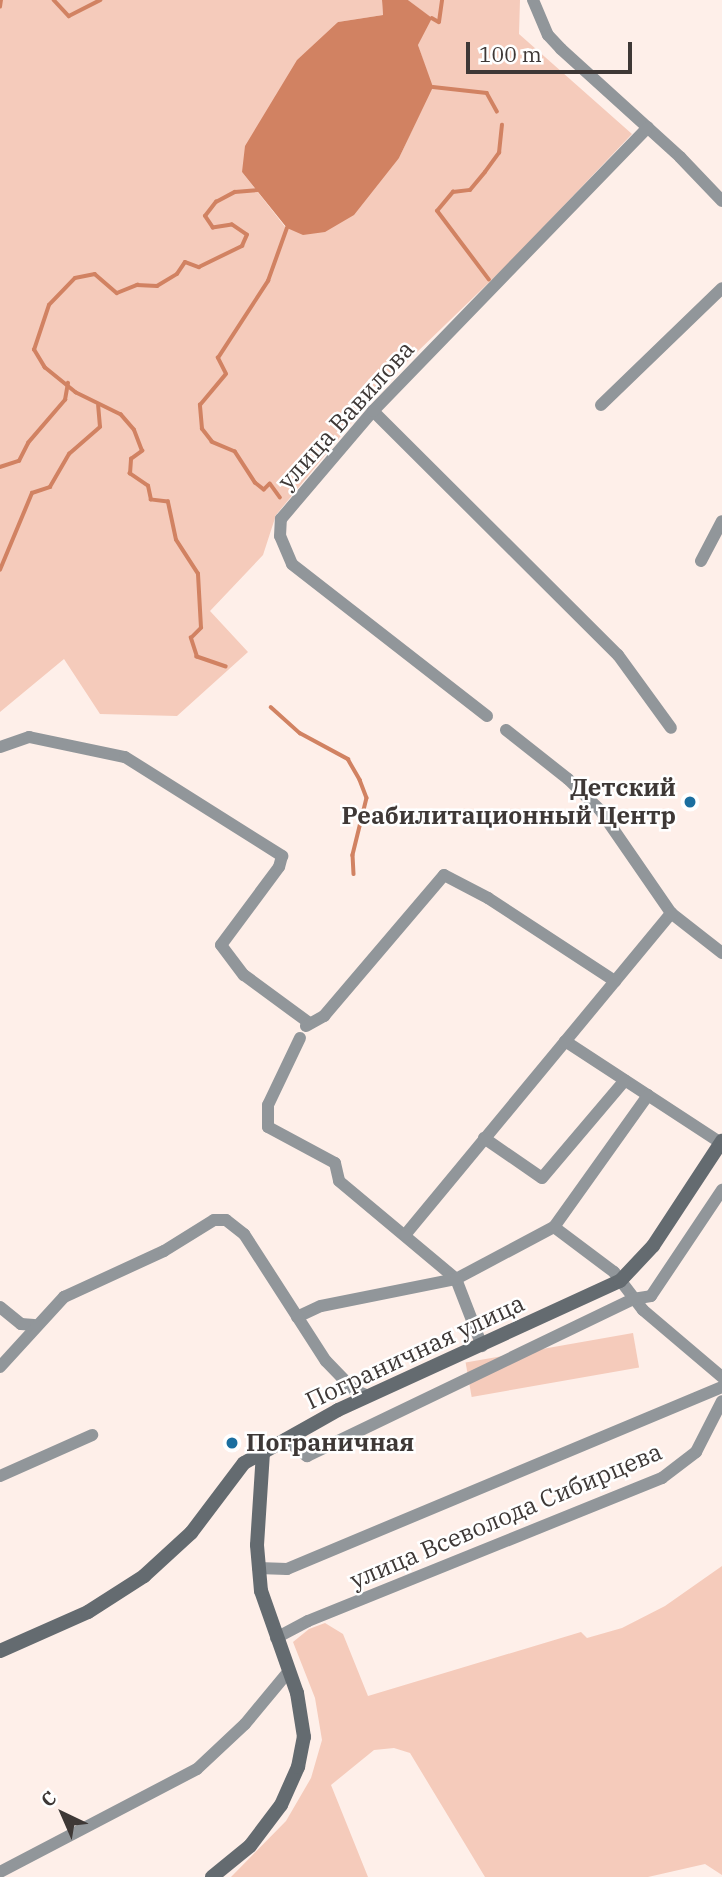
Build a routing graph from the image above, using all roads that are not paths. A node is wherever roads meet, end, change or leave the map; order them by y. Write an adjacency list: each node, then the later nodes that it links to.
1 (533, 0): 2 (street)
2 (648, 127): 3 (street); 6 (street, улица Вавилова)
3 (722, 201)
4 (722, 288): 5 (street)
5 (601, 405)
6 (373, 411): 9 (street, улица Вавилова); 10 (street)
7 (722, 521): 8 (street)
8 (701, 561)
9 (487, 716)
10 (671, 727)
11 (506, 730): 13 (street)
12 (0, 747): 16 (street)
13 (671, 913): 14 (street); 15 (street)
14 (722, 953)
15 (615, 981): 16 (street); 17 (street)
16 (304, 1029): 24 (street)
17 (565, 1041): 18 (street); 20 (street)
18 (625, 1080): 19 (street); 20 (street)
19 (648, 1095): 21 (street); 23 (street)
20 (484, 1138): 24 (street)
21 (721, 1142): 26 (main road, Пограничная улица)
22 (722, 1190): 27 (street)
23 (554, 1227): 25 (street); 26 (street)
24 (405, 1235): 25 (street)
25 (456, 1279): 29 (street); 31 (street)
26 (620, 1281): 27 (street); 31 (main road, Пограничная улица)
27 (633, 1299): 33 (street); 38 (street)
28 (0, 1307): 30 (street)
29 (297, 1317): 30 (street); 35 (street)
30 (34, 1325): 32 (street)
31 (482, 1346): 35 (main road, Пограничная улица)
32 (0, 1367)
33 (722, 1377)
34 (722, 1387): 41 (street, улица Всеволода Сибирцева)
35 (368, 1396): 38 (main road, Пограничная улица)
36 (722, 1401): 42 (street, улица Всеволода Сибирцева)
37 (92, 1435): 40 (street)
38 (285, 1439): 39 (main road, Пограничная улица)
39 (263, 1452): 41 (main road); 43 (main road, Пограничная улица)
40 (0, 1476)
41 (258, 1568): 42 (main road)
42 (276, 1638): 44 (main road)
43 (0, 1651)
44 (289, 1671): 45 (street); 46 (main road)
45 (0, 1872)
46 (212, 1877)

